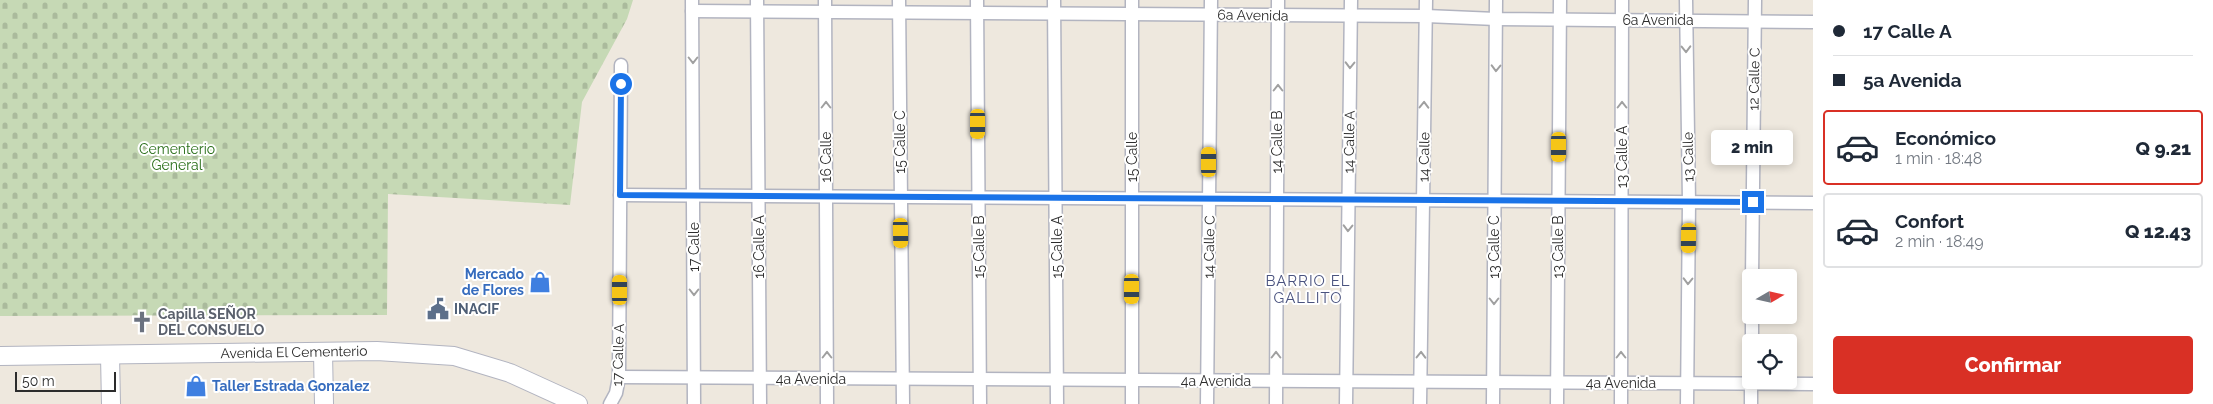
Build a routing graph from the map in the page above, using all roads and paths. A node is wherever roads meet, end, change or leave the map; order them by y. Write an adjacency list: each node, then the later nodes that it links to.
1 (977, 0): 17 (street, 15 Calle B)
2 (1054, 0): 18 (street, 15 Calle A)
3 (1132, 0): 19 (street, 15 Calle)
4 (1211, 0): 20 (street, 14 Calle C)
5 (1278, 0): 21 (street, 14 Calle B)
6 (1351, 0): 22 (street, 14 Calle A)
7 (1426, 0): 23 (street, 14 Calle)
8 (1496, 0): 24 (street, 13 Calle C)
9 (1560, 0): 25 (street, 13 Calle B)
10 (1622, 0): 26 (street, 13 Calle A)
11 (1686, 0): 27 (street, 13 Calle)
12 (1755, 0): 28 (street, 12 Calle C)
13 (692, 5): 14 (street, 6a Avenida); 32 (street, 17 Calle, one-way to 32)
14 (757, 6): 15 (street, 6a Avenida); 33 (street, 16 Calle A)
15 (826, 6): 16 (street, 6a Avenida); 34 (street, 16 Calle, one-way to 15)
16 (899, 6): 17 (street, 6a Avenida); 35 (street, 15 Calle C)
17 (977, 13): 18 (street, 6a Avenida); 36 (street, 15 Calle B)
18 (1054, 14): 19 (street, 6a Avenida); 37 (street, 15 Calle A)
19 (1132, 14): 20 (street, 6a Avenida); 38 (street, 15 Calle)
20 (1211, 15): 21 (street, 6a Avenida); 39 (street, 14 Calle C)
21 (1278, 16): 22 (street, 6a Avenida); 40 (street, 14 Calle B, one-way to 21)
22 (1351, 16): 23 (street, 6a Avenida); 41 (street, 14 Calle A, one-way to 41)
23 (1426, 16): 24 (street, 6a Avenida); 42 (street, 14 Calle, one-way to 23)
24 (1496, 19): 25 (street, 6a Avenida); 43 (street, 13 Calle C, one-way to 43)
25 (1560, 20): 26 (street, 6a Avenida); 44 (street, 13 Calle B)
26 (1622, 20): 27 (street, 6a Avenida); 45 (street, 13 Calle A, one-way to 26)
27 (1685, 20): 28 (street, 6a Avenida); 46 (street, 13 Calle, one-way to 46)
28 (1755, 21): 29 (street, 6a Avenida); 47 (street, 12 Calle C)
29 (1813, 22)
30 (621, 65): 31 (street, 17 Calle A)
31 (620, 195): 32 (street); 53 (street, 17 Calle A)
32 (694, 195): 33 (street); 54 (street, 17 Calle, one-way to 54)
33 (759, 196): 34 (street); 55 (street, 16 Calle A)
34 (826, 196): 35 (street); 56 (street, 16 Calle, one-way to 34)
35 (901, 197): 36 (street); 57 (street, 15 Calle C)
36 (978, 197): 37 (street); 58 (street, 15 Calle B)
37 (1056, 198): 38 (street); 59 (street, 15 Calle A)
38 (1132, 198): 39 (street); 60 (street, 15 Calle)
39 (1209, 199): 40 (street); 61 (street, 14 Calle C)
40 (1277, 199): 41 (street); 62 (street, 14 Calle B, one-way to 40)
41 (1349, 200): 42 (street); 63 (street, 14 Calle A, one-way to 63)
42 (1423, 200): 43 (street); 64 (street, 14 Calle, one-way to 42)
43 (1495, 201): 44 (street); 65 (street, 13 Calle C, one-way to 65)
44 (1559, 201): 45 (street); 67 (street, 13 Calle B)
45 (1621, 202): 46 (street); 68 (street, 13 Calle A, one-way to 45)
46 (1689, 202): 47 (street); 69 (street, 13 Calle, one-way to 69)
47 (1753, 202): 48 (street); 49 (street, 12 Calle C)
48 (1813, 203)
49 (1752, 269)
50 (323, 352): 52 (main road, Avenida El Cementerio); 73 (main road, Avenida El Cementerio); 75 (main road)
51 (0, 356): 52 (main road, Avenida El Cementerio)
52 (110, 356): 74 (main road)
53 (619, 378): 54 (street, 4a Avenida); 77 (street, 17 Calle A)
54 (695, 378): 55 (street, 4a Avenida); 78 (street, 17 Calle)
55 (760, 378): 56 (street, 4a Avenida); 79 (street, 16 Calle A)
56 (827, 379): 57 (street, 4a Avenida); 80 (street, 16 Calle)
57 (903, 379): 58 (street, 4a Avenida); 81 (street, 15 Calle C)
58 (980, 380): 59 (street, 4a Avenida); 82 (street, 15 Calle B)
59 (1057, 380): 60 (street, 4a Avenida); 83 (street, 15 Calle A)
60 (1132, 380): 61 (street, 4a Avenida); 84 (street, 15 Calle)
61 (1207, 381): 62 (street, 4a Avenida); 85 (street, 14 Calle C)
62 (1276, 381): 63 (street, 4a Avenida); 86 (street, 14 Calle B)
63 (1346, 382): 64 (street, 4a Avenida); 87 (street, 14 Calle A)
64 (1420, 382): 65 (street, 4a Avenida); 88 (street, 14 Calle)
65 (1493, 382): 67 (street, 4a Avenida); 89 (street, 13 Calle C)
66 (1742, 382): 69 (street, 4a Avenida)
67 (1557, 383): 68 (street, 4a Avenida); 90 (street, 13 Calle B)
68 (1621, 383): 69 (street, 4a Avenida); 91 (street, 13 Calle A)
69 (1687, 383): 92 (street, 13 Calle)
70 (1797, 383): 71 (street, 4a Avenida)
71 (1813, 384)
72 (1751, 389): 93 (street)
73 (558, 399): 76 (main road, Avenida El Cementerio)
74 (111, 404)
75 (324, 404)
76 (578, 404)
77 (610, 404)
78 (694, 404)
79 (760, 404)
80 (827, 404)
81 (903, 404)
82 (980, 404)
83 (1058, 404)
84 (1132, 404)
85 (1207, 404)
86 (1276, 404)
87 (1346, 404)
88 (1420, 404)
89 (1493, 404)
90 (1557, 404)
91 (1621, 404)
92 (1686, 404)
93 (1751, 404)

